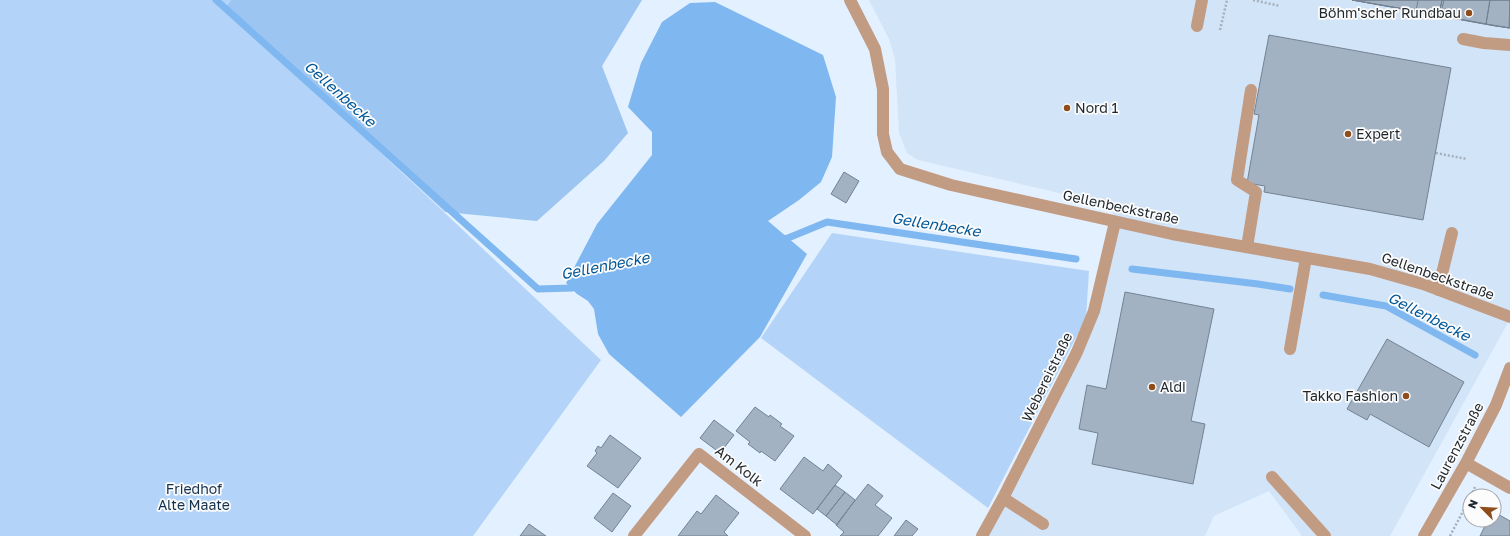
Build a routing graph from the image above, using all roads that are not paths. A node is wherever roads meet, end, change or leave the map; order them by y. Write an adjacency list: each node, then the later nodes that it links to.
1 (850, 0): 7 (street, Gellenbeckstraße)
2 (1202, 0): 3 (street)
3 (1197, 26)
4 (1463, 39): 5 (street)
5 (1510, 46)
6 (1251, 90): 9 (street)
7 (1115, 222): 9 (street, Gellenbeckstraße); 18 (street, Webereistraße)
8 (1452, 232): 11 (street)
9 (1247, 247): 10 (street, Gellenbeckstraße)
10 (1306, 258): 11 (street, Gellenbeckstraße); 13 (street)
11 (1438, 290): 12 (street, Gellenbeckstraße)
12 (1510, 317)
13 (1290, 349)
14 (1510, 368): 15 (street, Laurenzstraße)
15 (1466, 463): 17 (street); 24 (street, Laurenzstraße)
16 (1272, 477): 23 (street)
17 (1505, 485)
18 (1003, 498): 19 (street); 22 (street, Webereistraße)
19 (1043, 524)
20 (634, 536): 21 (street, Am Kolk)
21 (805, 536)
22 (982, 536)
23 (1325, 536)
24 (1424, 536)

